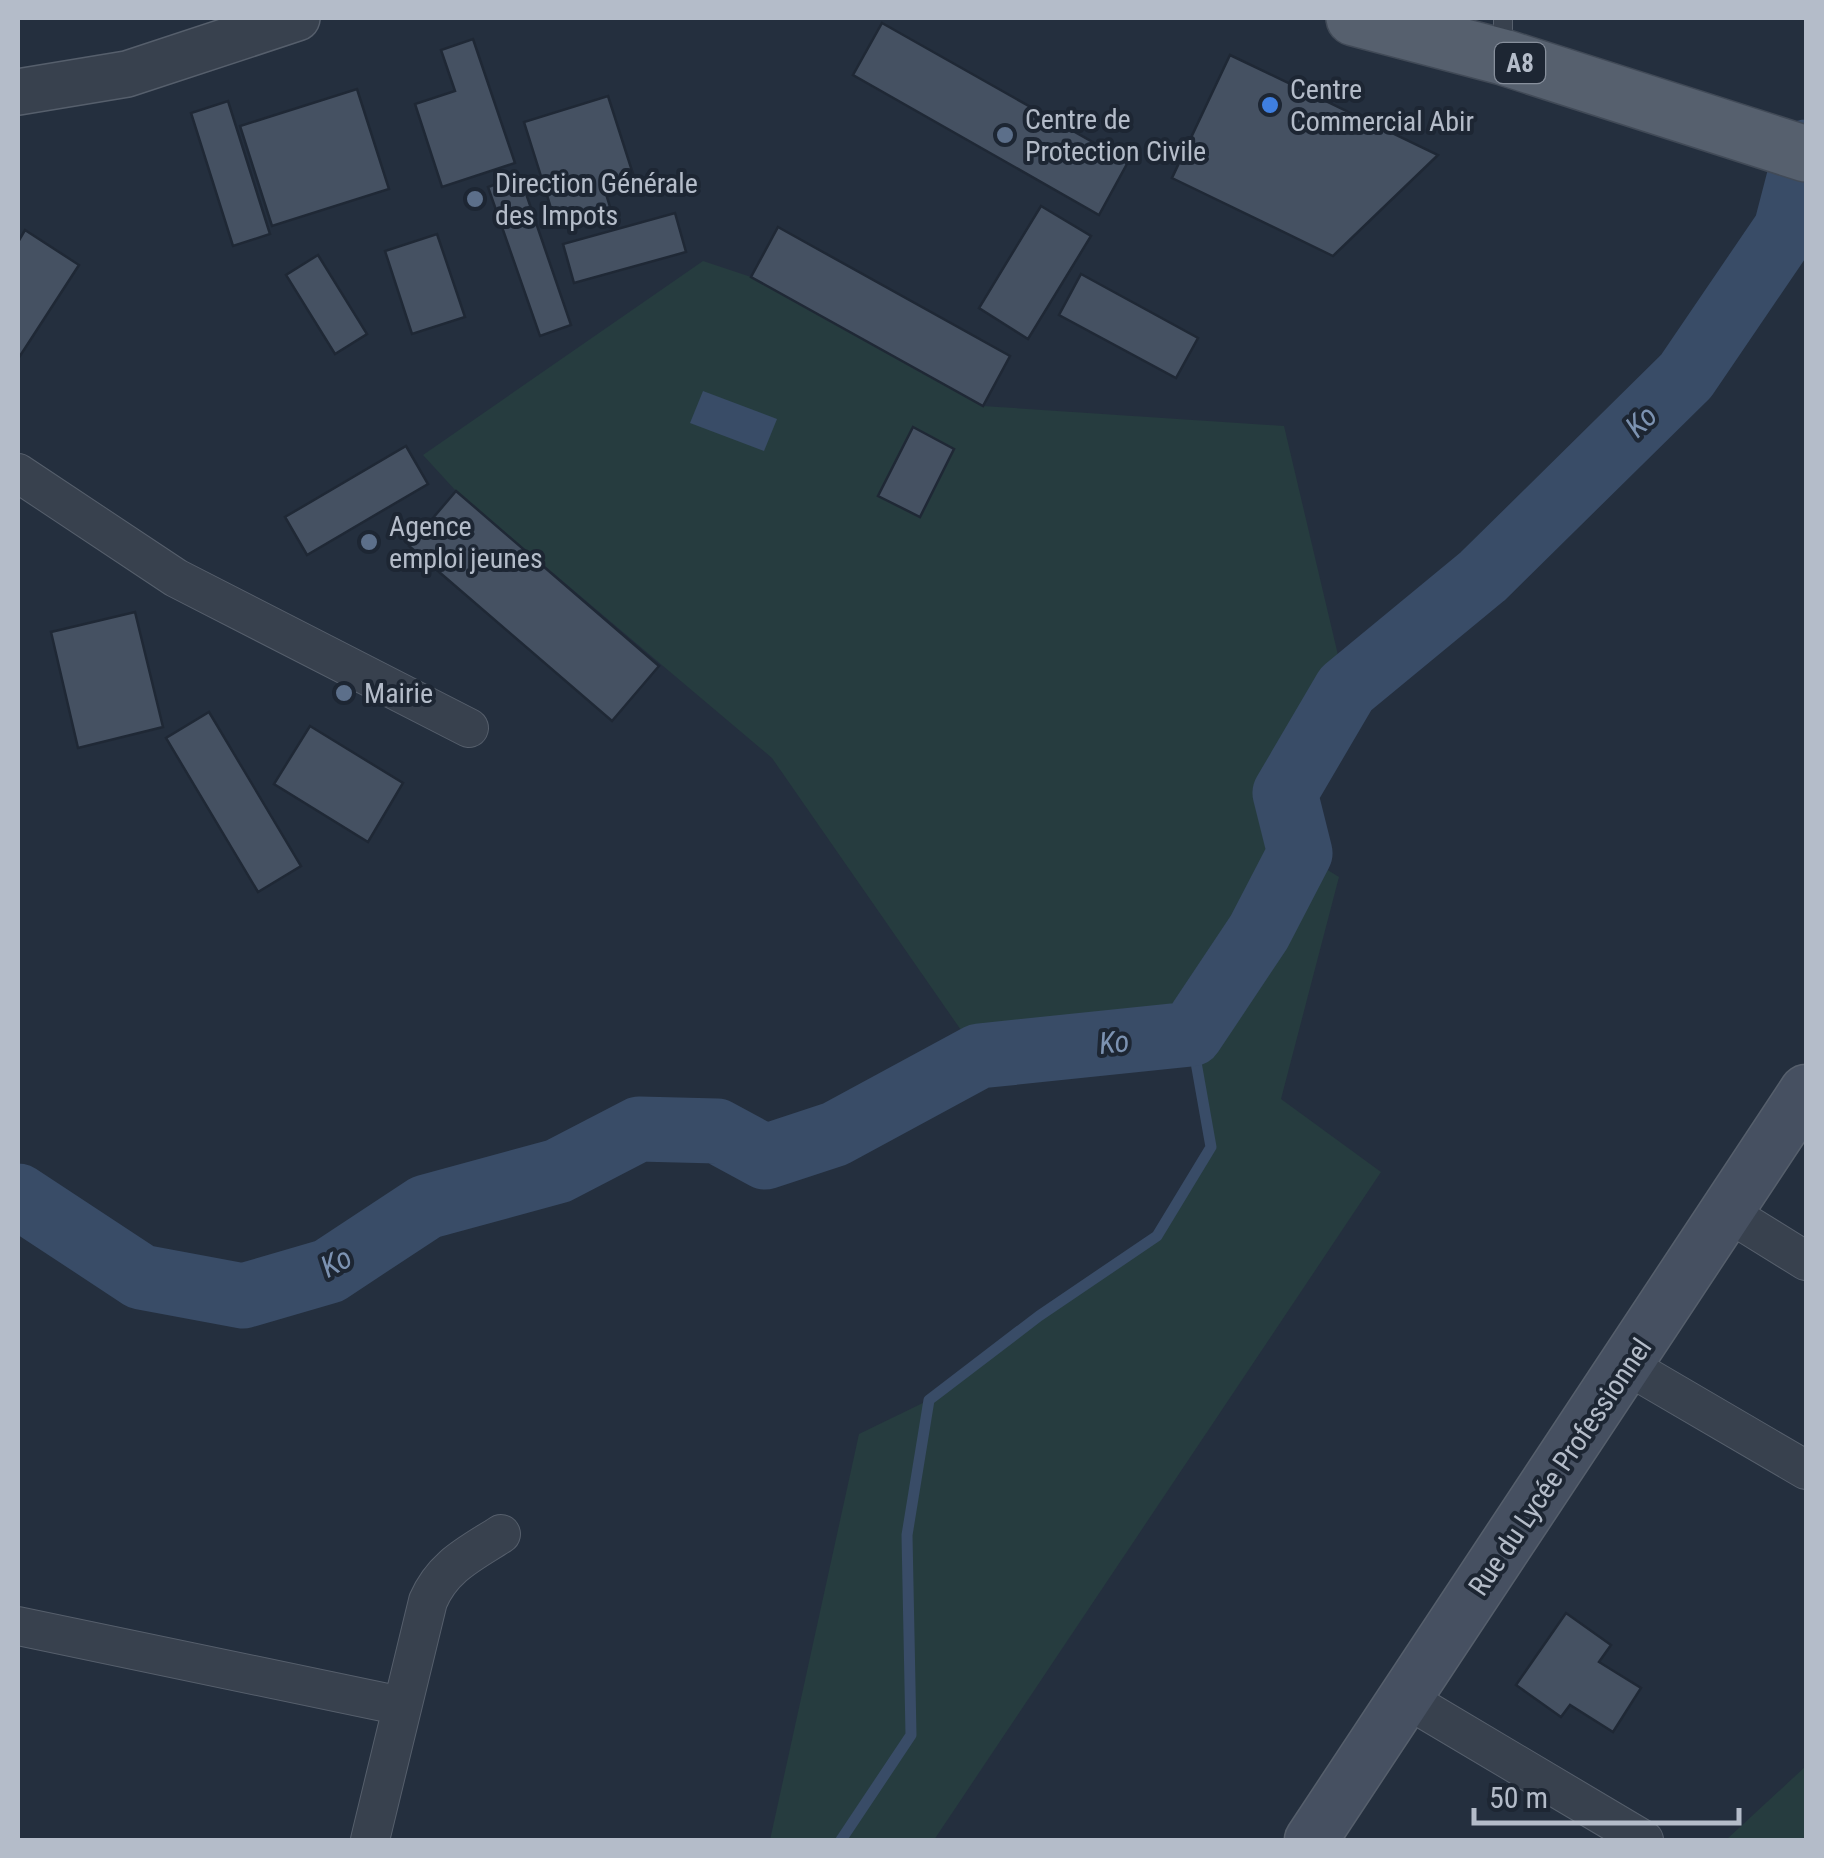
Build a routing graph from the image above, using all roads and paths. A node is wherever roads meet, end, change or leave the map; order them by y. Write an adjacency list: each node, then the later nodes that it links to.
1 (298, 18): 4 (street)
2 (1354, 18): 3 (main road, A8)
3 (1503, 37): 5 (main road, A8)
4 (18, 92)
5 (1806, 154)
6 (18, 473): 7 (street)
7 (469, 728)
8 (1806, 1092): 9 (main road, Rue du Lycée Professionnel)
9 (1727, 1212): 10 (street); 11 (main road, Rue du Lycée Professionnel)
10 (1806, 1261)
11 (1628, 1366): 12 (street); 15 (main road, Rue du Lycée Professionnel)
12 (1806, 1470)
13 (501, 1534): 16 (street)
14 (18, 1626): 16 (street)
15 (1405, 1698): 18 (main road, Rue du Lycée Professionnel); 19 (street)
16 (402, 1706): 17 (street)
17 (370, 1840)
18 (1311, 1840)
19 (1644, 1840)

